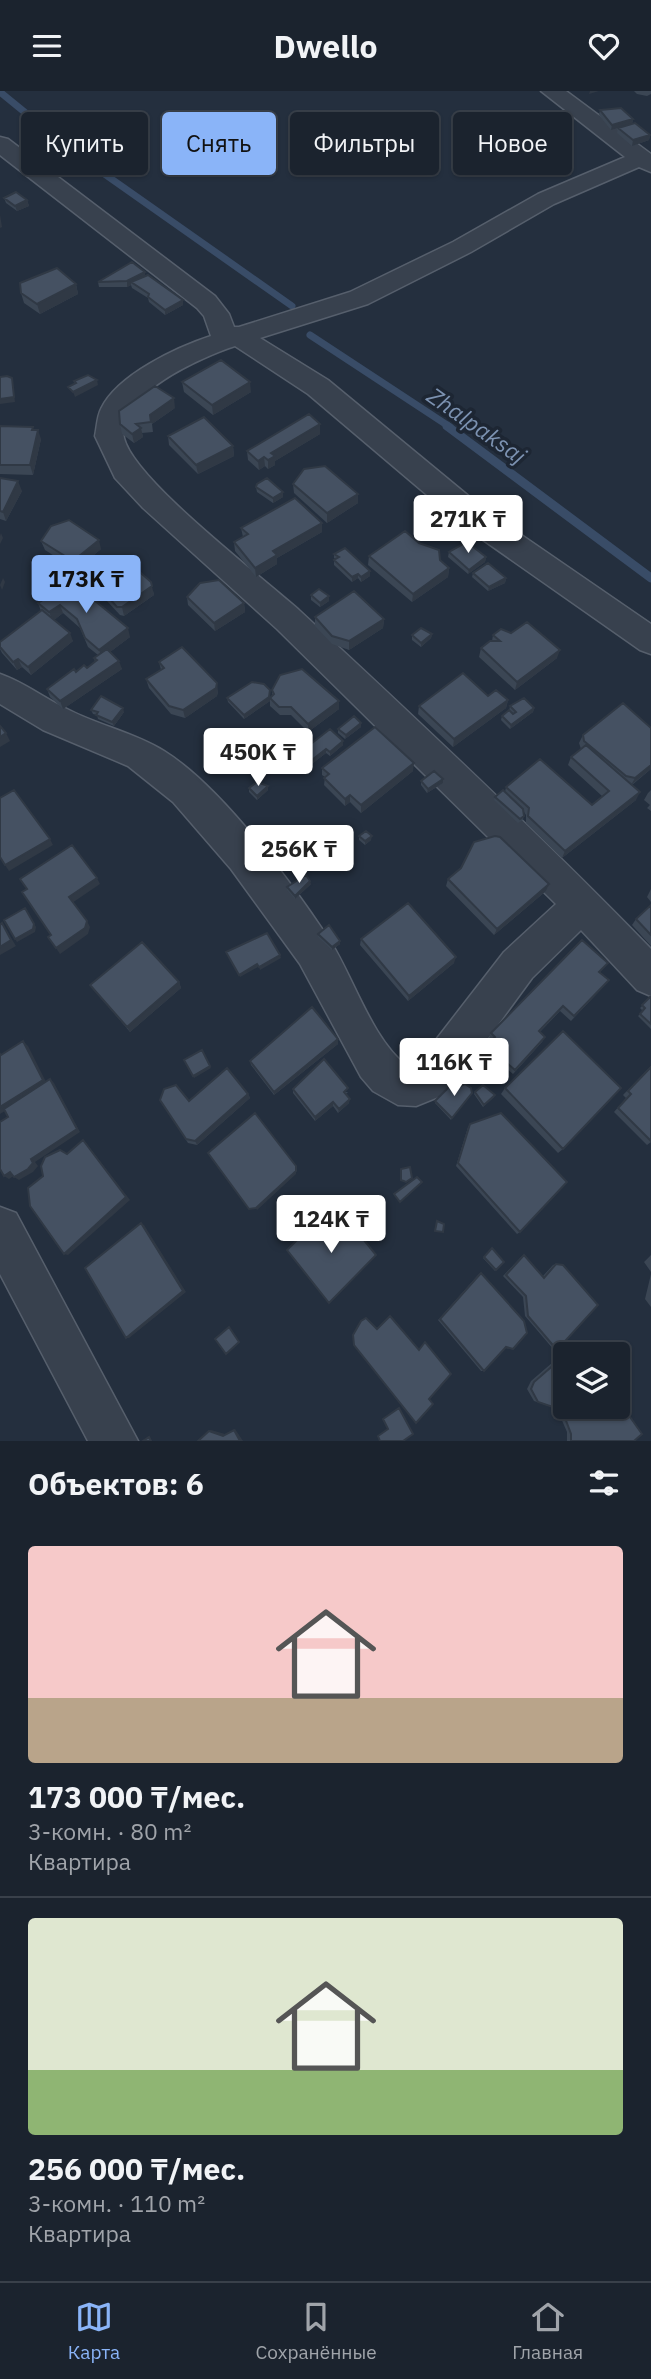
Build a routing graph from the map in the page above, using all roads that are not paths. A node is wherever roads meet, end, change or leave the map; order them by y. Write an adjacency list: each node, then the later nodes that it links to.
1 (552, 91): 3 (street)
2 (0, 143): 4 (street)
3 (645, 162): 4 (street)
4 (230, 337): 5 (street); 7 (street)
5 (651, 641)
6 (0, 688): 7 (street)
7 (582, 904): 8 (street)
8 (651, 977)
9 (1, 1233): 10 (street)
10 (114, 1441)

